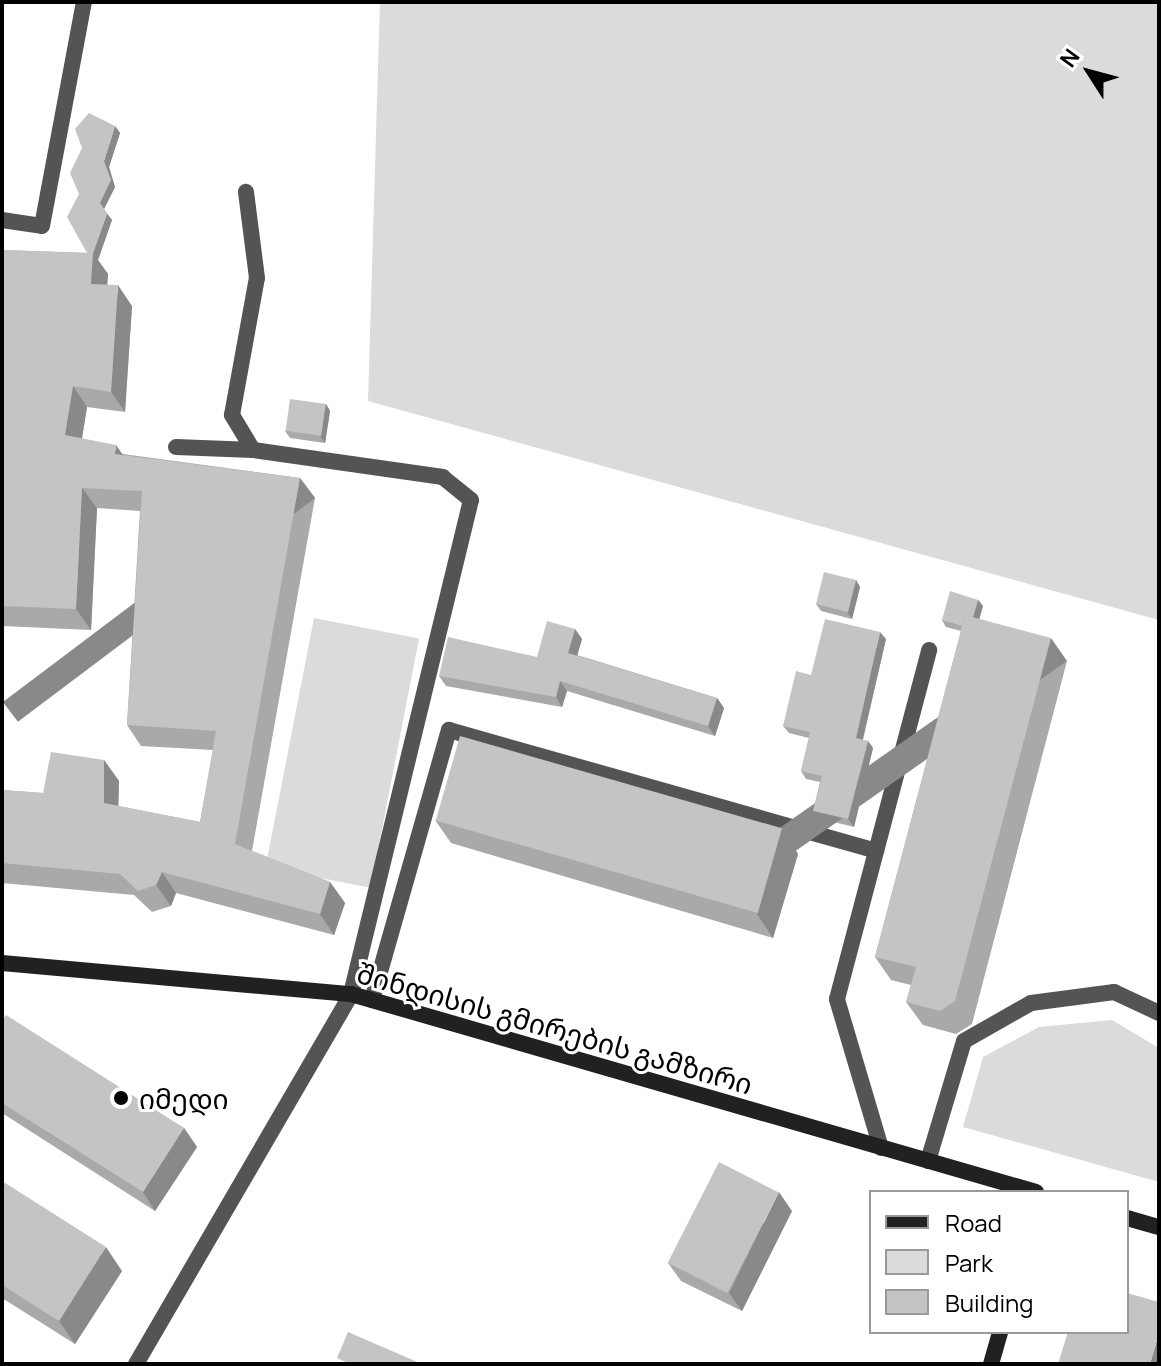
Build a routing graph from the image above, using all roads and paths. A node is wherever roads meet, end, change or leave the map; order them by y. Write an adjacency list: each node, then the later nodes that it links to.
1 (84, 2): 3 (lane)
2 (246, 192): 5 (lane)
3 (2, 220)
4 (176, 447): 5 (lane)
5 (253, 450): 9 (lane)
6 (929, 650): 7 (lane)
7 (876, 851): 10 (lane); 12 (lane)
8 (2, 963): 9 (main road, შინდისის გმირების გამზირი)
9 (351, 994): 10 (main road, შინდისის გმირების გამზირი); 18 (lane)
10 (372, 1000): 12 (main road, შინდისის გმირების გამზირი)
11 (1159, 1013): 13 (lane)
12 (881, 1148): 13 (main road, შინდისის გმირების გამზირი)
13 (928, 1161): 14 (main road, შინდისის გმირების გამზირი)
14 (1029, 1190)
15 (1129, 1219): 16 (main road)
16 (1159, 1227)
17 (999, 1334): 19 (main road)
18 (136, 1364)
19 (991, 1364)

